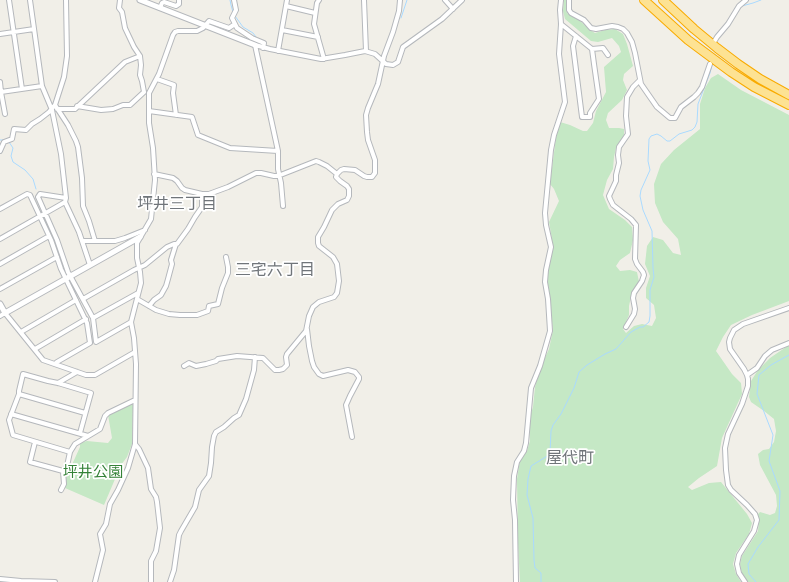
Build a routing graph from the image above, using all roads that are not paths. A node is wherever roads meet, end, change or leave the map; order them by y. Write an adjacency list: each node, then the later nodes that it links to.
1 (9, 0): 28 (street)
2 (30, 0): 26 (street)
3 (66, 0): 55 (street)
4 (120, 0): 40 (street)
5 (140, 0): 20 (street)
6 (179, 0): 20 (street)
7 (234, 0): 23 (street)
8 (287, 0): 19 (street)
9 (319, 0): 22 (street)
10 (364, 0): 38 (street)
11 (400, 0): 43 (street)
12 (445, 0): 21 (street)
13 (462, 0): 21 (street)
14 (561, 0): 24 (street)
15 (569, 0): 46 (street)
16 (644, 0): 53 (highway)
17 (663, 0): 52 (highway)
18 (746, 0): 32 (street)
19 (286, 6): 22 (street); 27 (street)
20 (160, 8): 25 (street)
21 (453, 9): 43 (street)
22 (315, 13): 31 (street)
23 (235, 24): 25 (street); 34 (street)
24 (562, 24): 30 (street); 125 (street)
25 (205, 25): 33 (street); 45 (street)
26 (34, 29): 28 (street); 48 (street)
27 (282, 30): 31 (street); 37 (street)
28 (14, 32): 29 (street); 49 (street)
29 (0, 34)
30 (576, 36): 35 (street); 35 (street)
31 (318, 37): 42 (street)
32 (714, 42)
33 (255, 46): 34 (street); 61 (street)
34 (263, 48): 37 (street)
35 (592, 49): 39 (street)
36 (713, 50): 41 (street)
37 (278, 51): 42 (street)
38 (366, 51): 42 (street); 43 (street)
39 (608, 55)
40 (140, 56): 51 (street); 54 (street)
41 (712, 56)
42 (324, 59)
43 (383, 62): 63 (street)
44 (710, 64): 46 (street)
45 (157, 79): 51 (street); 59 (street)
46 (640, 80): 96 (street)
47 (0, 82): 50 (street)
48 (42, 86): 49 (street); 56 (street)
49 (22, 89): 50 (street)
50 (1, 92): 58 (street)
51 (146, 94): 54 (street); 57 (street)
52 (789, 95)
53 (789, 105)
54 (78, 106): 55 (street)
55 (56, 107): 56 (street); 76 (street)
56 (52, 110): 60 (street); 66 (street)
57 (149, 111): 59 (street); 62 (street)
58 (5, 114)
59 (176, 115): 61 (street)
60 (0, 151)
61 (278, 151): 64 (street)
62 (154, 174): 65 (street); 71 (street)
63 (337, 174): 64 (street); 97 (street)
64 (280, 176): 65 (street); 67 (street)
65 (202, 194): 77 (street)
66 (66, 200): 69 (street); 69 (street); 75 (street)
67 (283, 206)
68 (0, 210): 70 (street)
69 (45, 214): 70 (street); 83 (street)
70 (40, 216): 72 (street); 74 (street)
71 (145, 230): 73 (street); 76 (street)
72 (49, 236): 78 (street); 80 (street)
73 (140, 237): 81 (street); 82 (street)
74 (0, 239)
75 (82, 241): 76 (street); 81 (street)
76 (95, 241)
77 (176, 244): 82 (street); 90 (street)
78 (57, 257): 83 (street); 84 (street)
79 (226, 258): 90 (street)
80 (0, 264)
81 (90, 265): 83 (street)
82 (139, 268): 85 (street); 86 (street)
83 (68, 278): 86 (street); 88 (street); 92 (street)
84 (0, 289)
85 (138, 293): 87 (street); 93 (street)
86 (82, 299): 93 (street)
87 (137, 299): 90 (street); 95 (street)
88 (76, 300): 94 (street); 98 (street)
89 (0, 304): 92 (street)
90 (149, 306)
91 (789, 308): 106 (street)
92 (2, 314): 98 (street)
93 (93, 318): 95 (street)
94 (86, 319): 100 (street); 103 (street)
95 (131, 322): 101 (street)
96 (626, 327)
97 (307, 328): 102 (street); 114 (street)
98 (21, 332): 100 (street)
99 (789, 343): 106 (street)
100 (35, 349): 103 (street)
101 (135, 352): 105 (street); 109 (street)
102 (255, 357): 104 (street); 124 (street)
103 (55, 364): 105 (street)
104 (184, 366)
105 (77, 372): 107 (street)
106 (747, 375): 126 (street)
107 (58, 383): 108 (street); 110 (street)
108 (19, 394): 110 (street); 111 (street)
109 (135, 400): 113 (street); 116 (street)
110 (85, 413): 112 (street)
111 (11, 414): 112 (street); 115 (street)
112 (80, 433): 113 (street)
113 (88, 436): 117 (street)
114 (352, 436)
115 (35, 442): 117 (street); 118 (street)
116 (135, 444): 122 (street); 123 (street)
117 (70, 452): 118 (street)
118 (63, 471): 119 (street)
119 (61, 490)
120 (0, 579): 121 (street)
121 (55, 582)
122 (95, 582)
123 (151, 582)
124 (170, 582)
125 (516, 582)
126 (745, 582)

